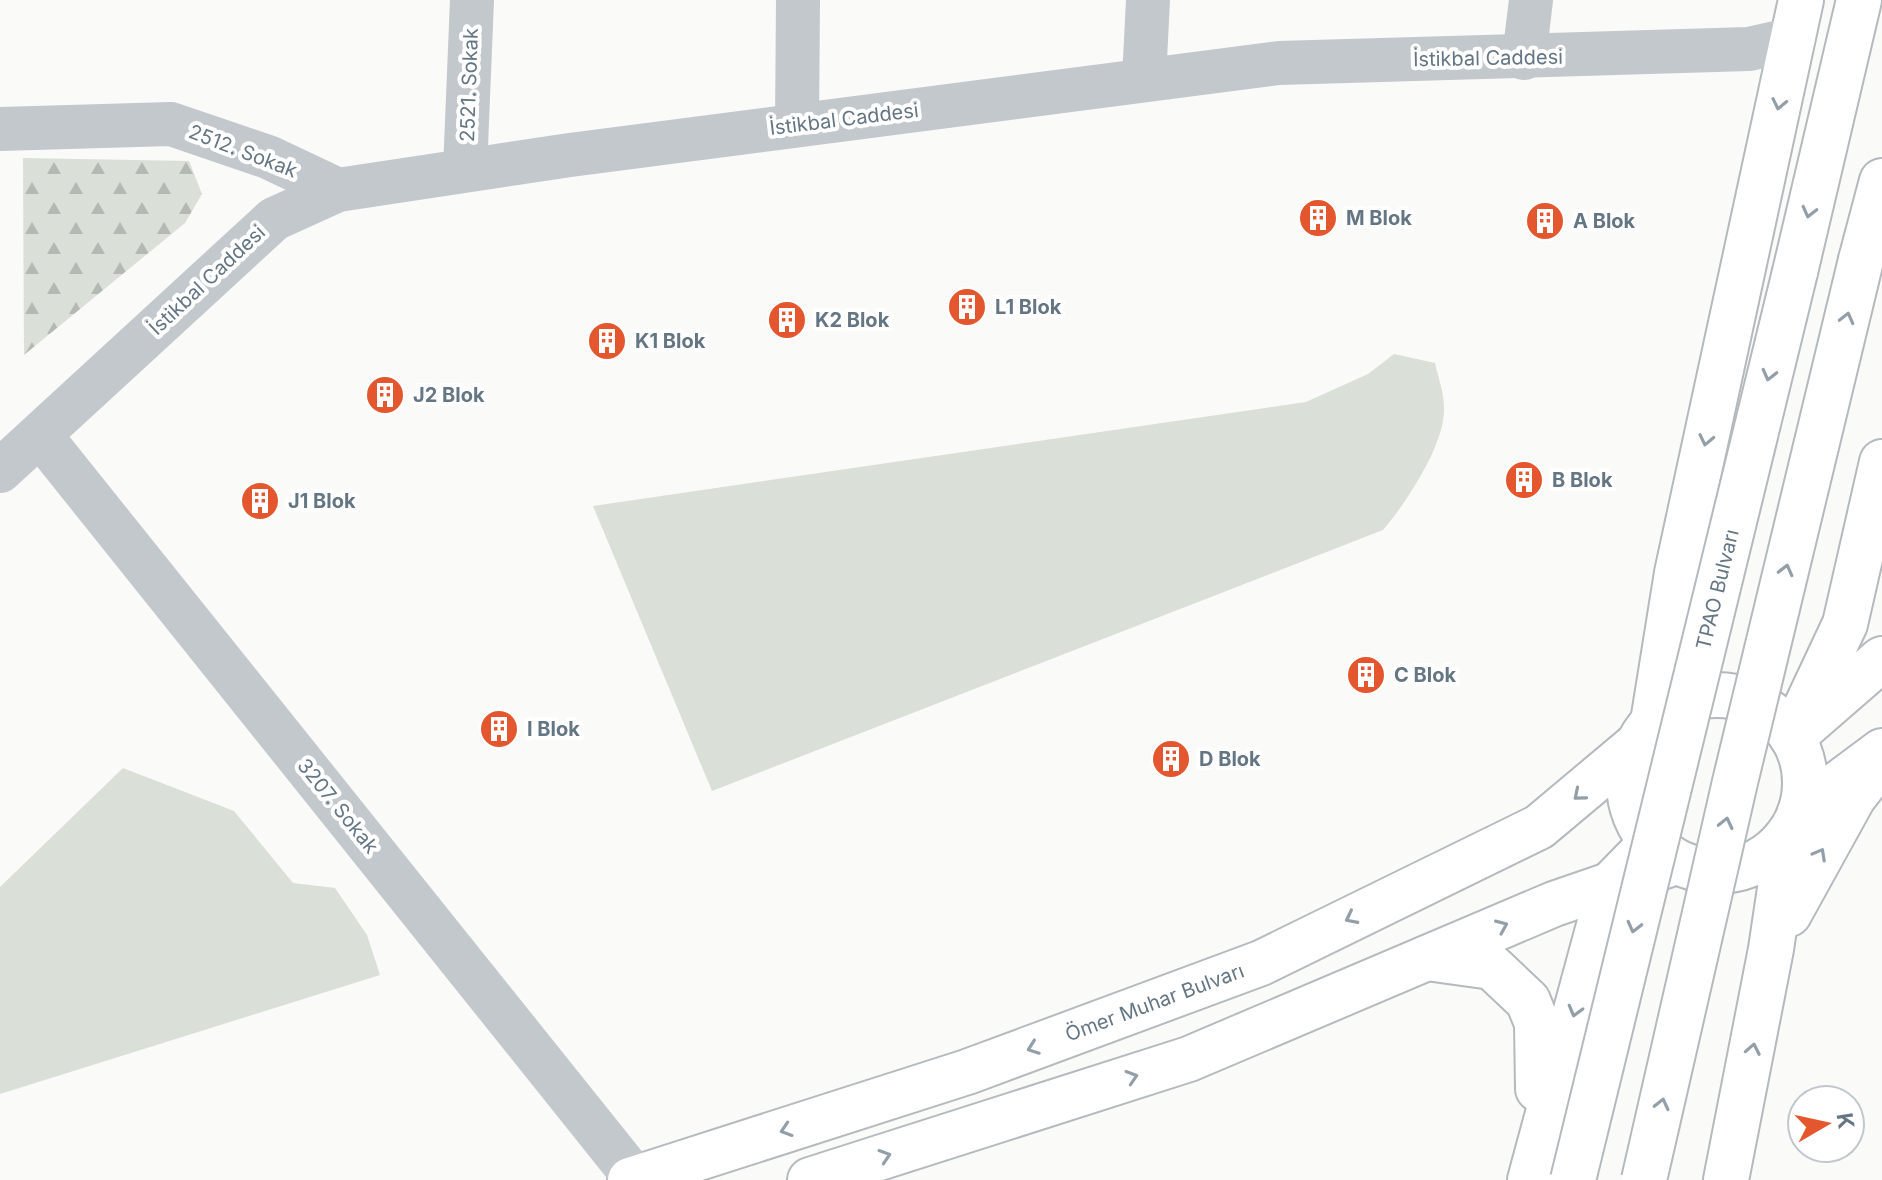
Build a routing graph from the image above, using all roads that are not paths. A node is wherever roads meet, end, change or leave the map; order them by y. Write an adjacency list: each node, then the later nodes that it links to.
1 (472, 0): 11 (street, 2521. Sokak)
2 (798, 0): 9 (street)
3 (1148, 0): 8 (street)
4 (1531, 0): 7 (street)
5 (1859, 0): 30 (main road, TPAO Bulvarı, one-way to 30, bridge)
6 (1797, 20): 7 (street, İstikbal Caddesi); 18 (main road, TPAO Bulvarı, one-way to 18)
7 (1524, 58): 8 (street, İstikbal Caddesi)
8 (1144, 80): 9 (street, İstikbal Caddesi)
9 (797, 125): 11 (street, İstikbal Caddesi)
10 (0, 129): 13 (street, 2512. Sokak)
11 (465, 170): 13 (street, İstikbal Caddesi)
12 (1882, 181): 31 (main road, one-way to 12, bridge)
13 (338, 190): 14 (street, İstikbal Caddesi)
14 (40, 435): 16 (street, İstikbal Caddesi); 28 (street, 3207. Sokak)
15 (1882, 462): 19 (main road)
16 (0, 471)
17 (1882, 659): 19 (main road)
18 (1646, 733): 19 (main road); 23 (main road); 28 (main road, Ömer Muhar Bulvarı, one-way to 28)
19 (1792, 737): 22 (main road)
20 (1882, 751): 22 (main road)
21 (1882, 760): 25 (main road, one-way to 21)
22 (1794, 824): 23 (main road); 25 (main road)
23 (1663, 852): 24 (main road)
24 (1610, 885): 26 (main road, one-way to 24); 27 (main road, one-way to 27)
25 (1771, 949): 32 (main road, one-way to 25)
26 (1427, 958): 27 (main road); 29 (main road, one-way to 26)
27 (1534, 1163)
28 (633, 1179)
29 (810, 1180)
30 (1573, 1180)
31 (1644, 1180)
32 (1726, 1180)

